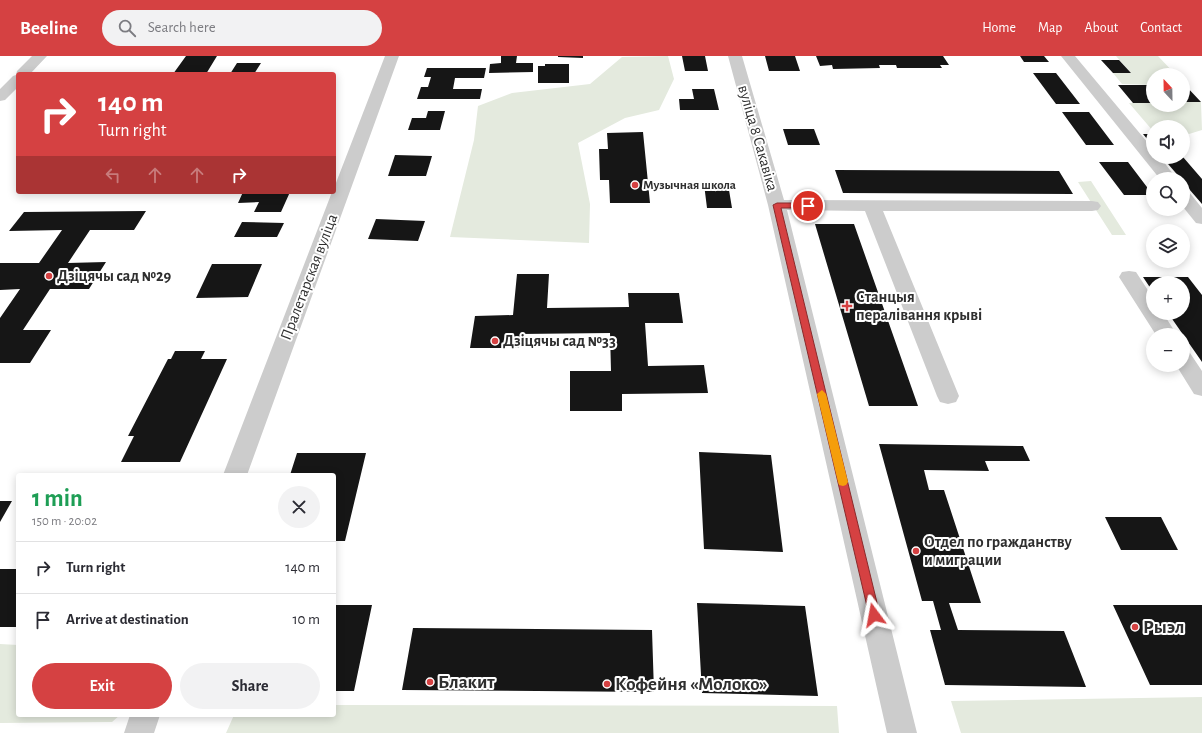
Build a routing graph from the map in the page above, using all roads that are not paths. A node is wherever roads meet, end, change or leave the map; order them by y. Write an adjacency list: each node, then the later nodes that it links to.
1 (40, 56): 5 (street)
2 (392, 56): 19 (street, Пралетарская вуліца)
3 (735, 56): 9 (street, вуліца 8 Сакавіка)
4 (1068, 56): 8 (street)
5 (24, 72)
6 (16, 80): 7 (street)
7 (0, 97)
8 (1163, 172)
9 (777, 205): 10 (street); 22 (street, вуліца 8 Сакавіка)
10 (872, 206): 11 (street); 18 (street)
11 (1092, 206)
12 (1190, 208): 13 (street)
13 (1197, 221)
14 (1129, 277): 15 (street)
15 (1162, 328)
16 (1190, 370): 17 (street)
17 (1202, 388)
18 (948, 396)
19 (236, 473)
20 (144, 717): 21 (street)
21 (138, 733)
22 (902, 733)

